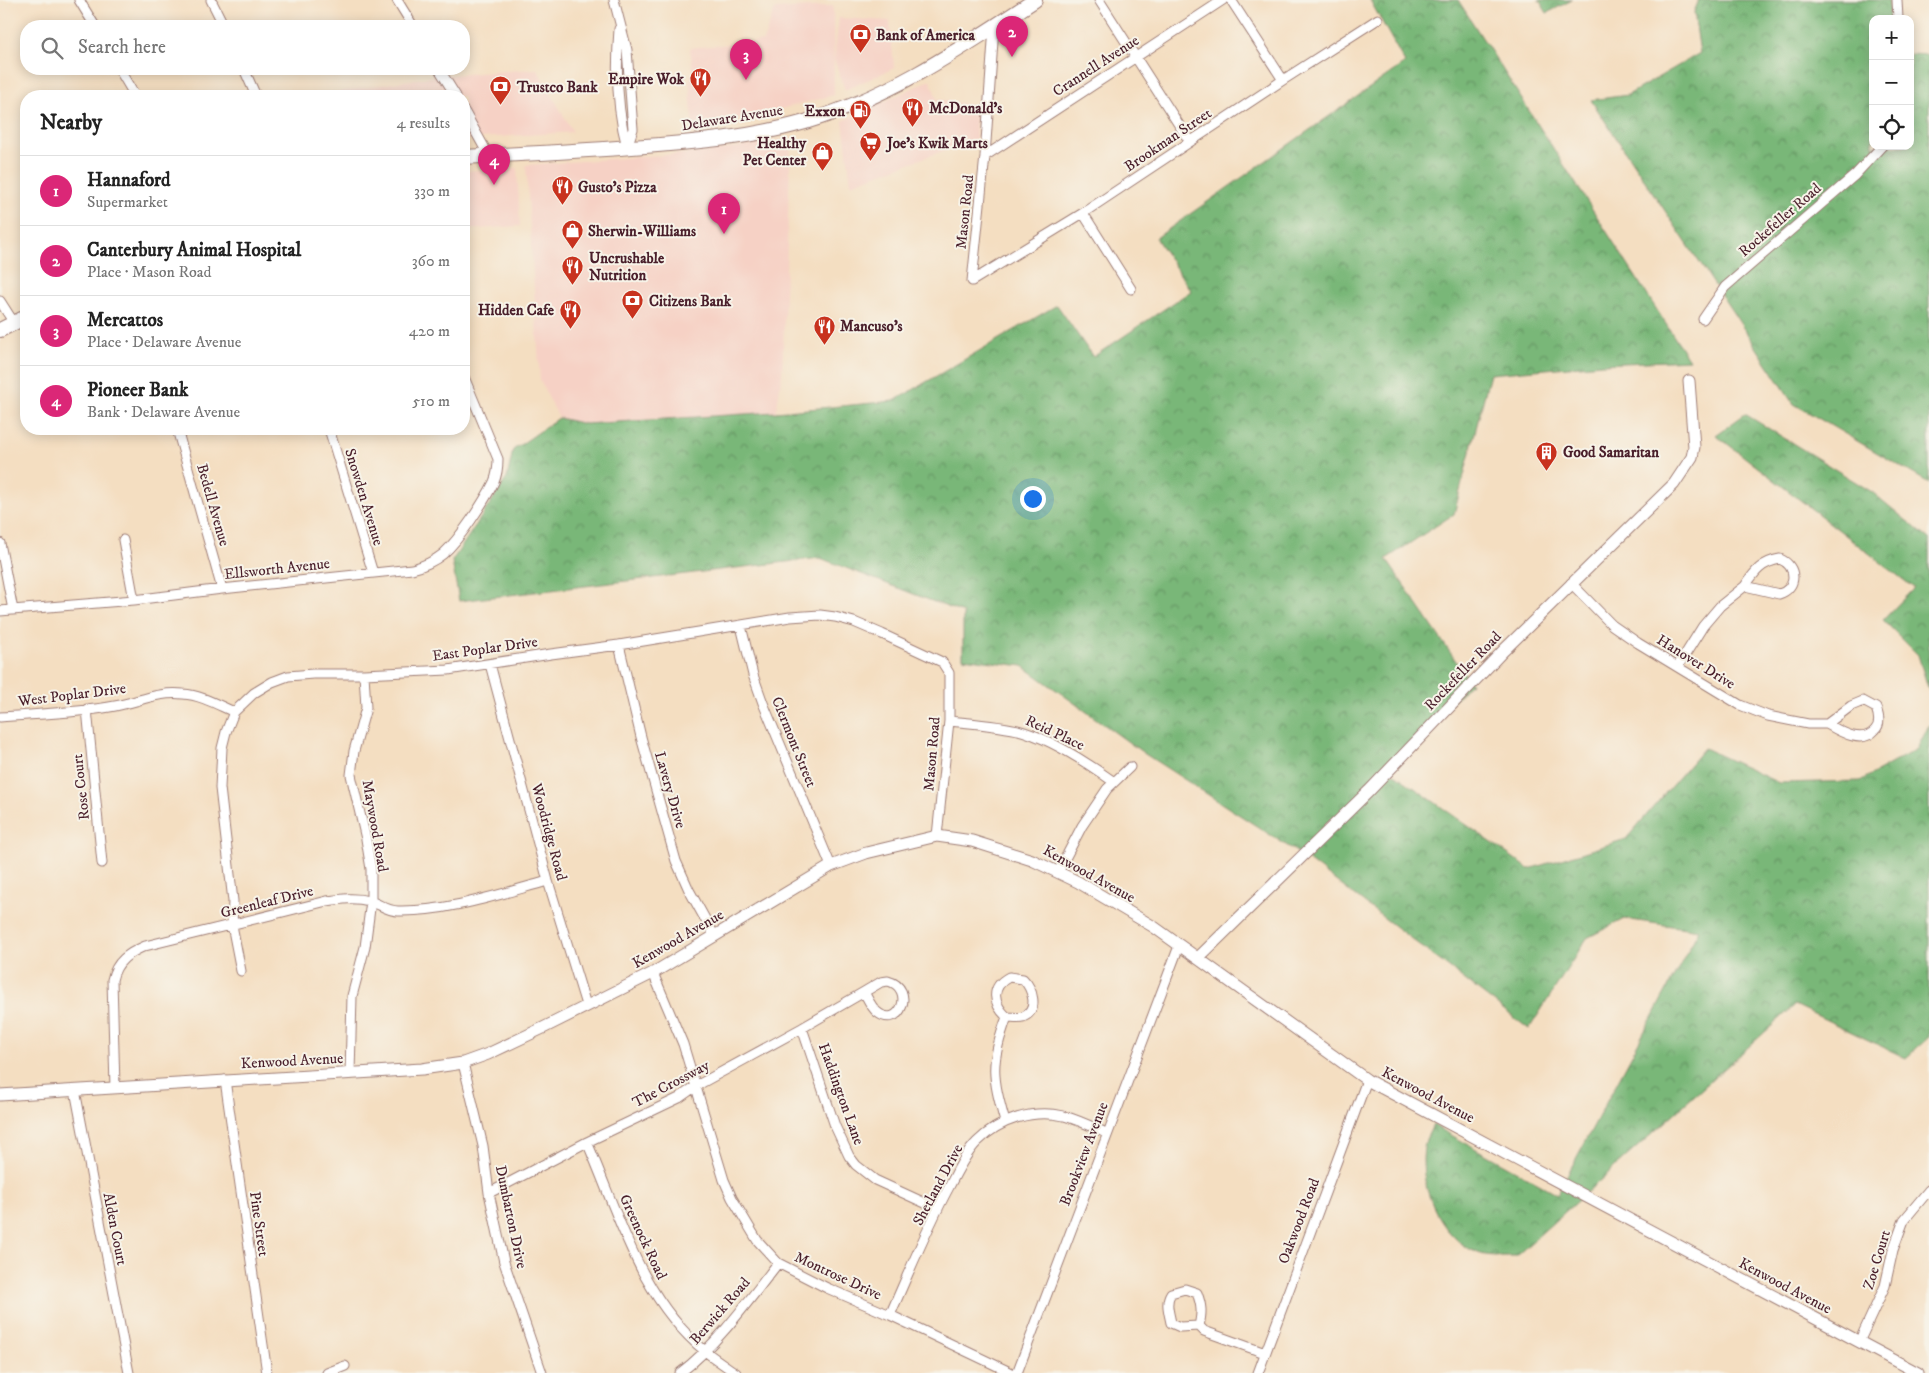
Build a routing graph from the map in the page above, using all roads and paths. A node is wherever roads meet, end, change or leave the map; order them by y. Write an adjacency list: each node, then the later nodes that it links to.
1 (79, 0): 12 (street)
2 (211, 0): 13 (street)
3 (397, 0): 14 (street)
4 (614, 0): 26 (street)
5 (1034, 0): 15 (main road, Delaware Avenue)
6 (1099, 0): 16 (street)
7 (1223, 0): 16 (street, Crannell Avenue)
8 (1231, 0): 20 (street)
9 (1897, 0): 10 (street)
10 (1898, 15)
11 (1378, 19): 20 (street, Brookman Street)
12 (91, 20)
13 (221, 20)
14 (409, 20)
15 (994, 27): 26 (main road, Delaware Avenue); 29 (street, Mason Road)
16 (1136, 56): 25 (street); 29 (street, Crannell Avenue)
17 (123, 75): 21 (street)
18 (247, 75): 22 (street)
19 (443, 75): 23 (street)
20 (1283, 80): 25 (street, Brookman Street)
21 (131, 90)
22 (253, 90)
23 (452, 90)
24 (470, 122): 28 (street)
25 (1190, 142): 31 (street, Brookman Street)
26 (627, 147): 28 (main road, Delaware Avenue)
27 (1878, 150): 36 (street, Rockefeller Road)
28 (489, 156): 30 (main road, Delaware Avenue)
29 (985, 156): 32 (street, Mason Road)
30 (470, 157)
31 (1083, 213): 32 (street, Brookman Street); 33 (street)
32 (972, 281)
33 (1131, 289)
34 (0, 301): 35 (street)
35 (20, 320): 37 (main road)
36 (1703, 320)
37 (0, 330)
38 (1689, 381): 45 (street, Rockefeller Road)
39 (470, 391): 44 (street, Ellsworth Avenue)
40 (180, 435): 47 (street, Bedell Avenue)
41 (331, 435): 44 (street, Snowden Avenue)
42 (123, 540): 48 (street)
43 (0, 543): 49 (street)
44 (372, 573): 47 (street, Ellsworth Avenue)
45 (1571, 583): 54 (street, Hanover Drive); 73 (street, Rockefeller Road)
46 (1745, 586): 46 (street); 54 (street)
47 (222, 589): 48 (street, Ellsworth Avenue)
48 (134, 600): 49 (street, Ellsworth Avenue)
49 (12, 610): 50 (street, Ellsworth Avenue)
50 (0, 611)
51 (741, 626): 52 (street, East Poplar Drive); 55 (street, East Poplar Drive); 66 (street, Clermont Street)
52 (619, 645): 53 (street, East Poplar Drive); 71 (street, Lavery Drive)
53 (490, 664): 56 (street, East Poplar Drive); 68 (street, Woodridge Road)
54 (1678, 666): 61 (street, Hanover Drive)
55 (950, 673): 60 (street, Mason Road)
56 (364, 674): 58 (street, East Poplar Drive); 69 (street, Maywood Road)
57 (87, 709): 58 (street, West Poplar Drive); 59 (street, West Poplar Drive); 65 (street, Rose Court)
58 (234, 712): 70 (street, East Poplar Drive)
59 (0, 717)
60 (949, 721): 63 (street, Reid Place); 64 (street, Mason Road)
61 (1827, 724): 61 (street, Hanover Drive)
62 (1130, 767): 63 (street)
63 (1114, 782): 67 (street)
64 (937, 836): 66 (street, Kenwood Avenue); 67 (street, Kenwood Avenue)
65 (102, 863)
66 (831, 866): 71 (street, Kenwood Avenue)
67 (1058, 872): 72 (street, Kenwood Avenue)
68 (548, 881): 69 (street, Greenleaf Drive); 77 (street, Woodridge Road)
69 (371, 901): 70 (street, Greenleaf Drive); 81 (street, Maywood Road)
70 (232, 924): 74 (street, East Poplar Drive); 84 (street, Greenleaf Drive)
71 (714, 935): 75 (street, Kenwood Avenue)
72 (1179, 946): 73 (street, Kenwood Avenue); 89 (street, Brookview Avenue)
73 (1198, 958): 83 (street, Kenwood Avenue)
74 (240, 971)
75 (653, 973): 77 (street, Kenwood Avenue); 85 (street, Montrose Drive)
76 (864, 992): 76 (street, The Crossway); 79 (street, The Crossway)
77 (586, 1005): 80 (street, Kenwood Avenue)
78 (1007, 1017): 78 (street); 88 (street)
79 (802, 1028): 85 (street, The Crossway); 93 (street, Haddington Lane)
80 (463, 1063): 81 (street, Kenwood Avenue); 92 (street, Dumbarton Drive)
81 (350, 1074): 82 (street, Kenwood Avenue)
82 (225, 1080): 84 (street, Kenwood Avenue); 102 (street, Pine Street)
83 (1367, 1080): 97 (street, Kenwood Avenue); 99 (street, Oakwood Road)
84 (115, 1086): 86 (street, Kenwood Avenue)
85 (696, 1086): 90 (street, The Crossway); 94 (street, Montrose Drive)
86 (75, 1090): 87 (street, Kenwood Avenue); 101 (street, Alden Court)
87 (0, 1095)
88 (1005, 1122): 89 (street, Shetland Drive); 93 (street, Shetland Drive)
89 (1106, 1133): 108 (street, Brookview Avenue)
90 (587, 1142): 92 (street, The Crossway); 98 (street, Greenock Road)
91 (1929, 1190): 97 (street, Zoe Court)
92 (489, 1193): 104 (street, Dumbarton Drive)
93 (938, 1209): 95 (street, Shetland Drive)
94 (778, 1263): 95 (street, Montrose Drive); 98 (street, Berwick Road)
95 (890, 1314): 107 (street, Montrose Drive)
96 (1199, 1326): 96 (street); 99 (street)
97 (1859, 1342): 110 (street, Kenwood Avenue)
98 (704, 1351): 105 (street, Berwick Road); 106 (street, Greenock Road)
99 (1264, 1353): 109 (street, Oakwood Road)
100 (345, 1366): 103 (street)
101 (129, 1373)
102 (267, 1373)
103 (328, 1373)
104 (542, 1373)
105 (680, 1373)
106 (736, 1373)
107 (1012, 1373)
108 (1017, 1373)
109 (1258, 1373)
110 (1918, 1373)

